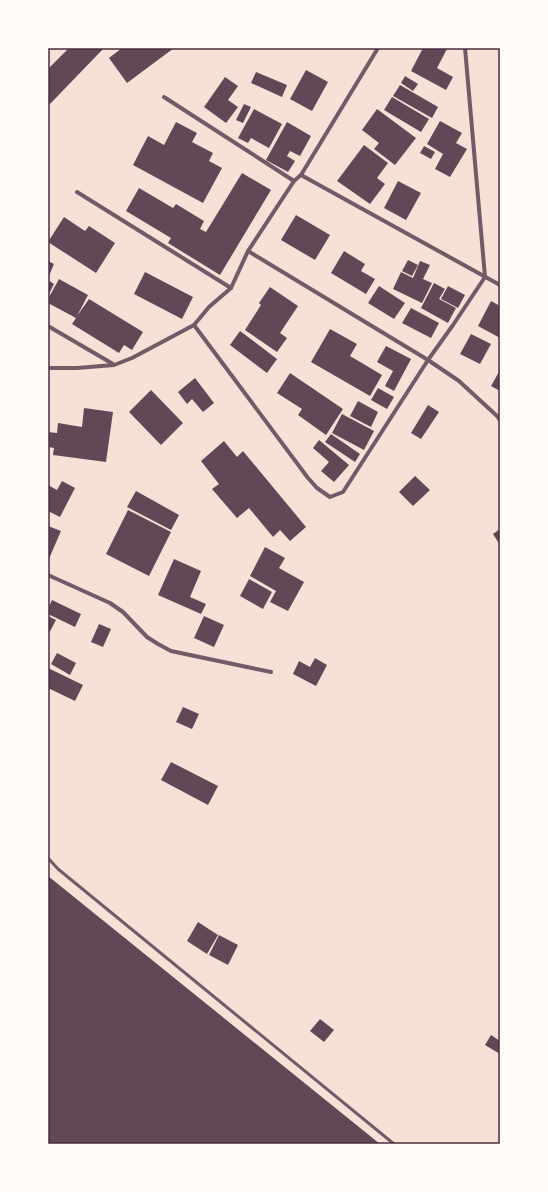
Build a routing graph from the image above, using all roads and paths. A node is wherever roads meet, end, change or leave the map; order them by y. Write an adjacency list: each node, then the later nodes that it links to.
1 (378, 48): 4 (street)
2 (465, 48): 8 (street)
3 (164, 97): 5 (street)
4 (301, 175): 5 (street); 8 (street)
5 (294, 181): 7 (street)
6 (77, 192): 10 (street)
7 (248, 252): 10 (street); 13 (street)
8 (485, 277): 9 (street); 13 (street)
9 (500, 285)
10 (231, 288): 12 (street)
11 (48, 326): 14 (street)
12 (194, 326): 13 (street); 14 (street)
13 (428, 360): 16 (street)
14 (114, 364): 15 (street)
15 (48, 368)
16 (500, 420)
17 (48, 575): 18 (street)
18 (271, 672)
19 (48, 858): 20 (lane)
20 (394, 1144)

